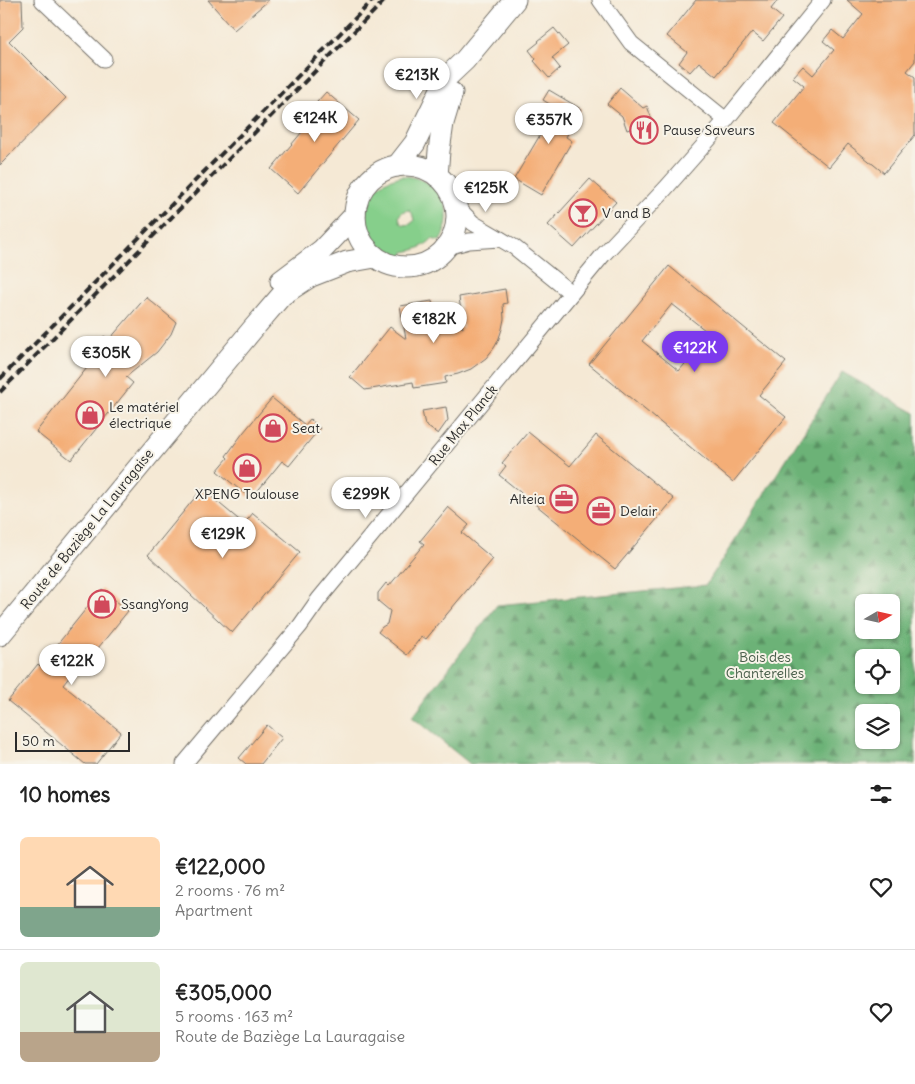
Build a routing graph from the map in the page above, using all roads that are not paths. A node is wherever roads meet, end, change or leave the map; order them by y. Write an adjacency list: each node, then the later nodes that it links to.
1 (42, 0): 5 (street)
2 (516, 0): 6 (main road)
3 (600, 0): 7 (street)
4 (823, 0): 7 (street, Rue Max Planck)
5 (104, 60)
6 (465, 60): 8 (main road); 9 (main road)
7 (726, 120): 15 (street, Rue Max Planck)
8 (397, 166): 9 (main road); 11 (main road)
9 (437, 176): 10 (main road)
10 (456, 206): 12 (street); 13 (main road)
11 (355, 215): 14 (main road); 16 (main road, Route de Baziège La Lauragaise)
12 (500, 239): 13 (street); 15 (street)
13 (447, 247): 14 (main road)
14 (374, 257): 17 (main road, Route de Baziège La Lauragaise)
15 (570, 293): 18 (street, Rue Max Planck)
16 (0, 618)
17 (0, 634)
18 (184, 764)

